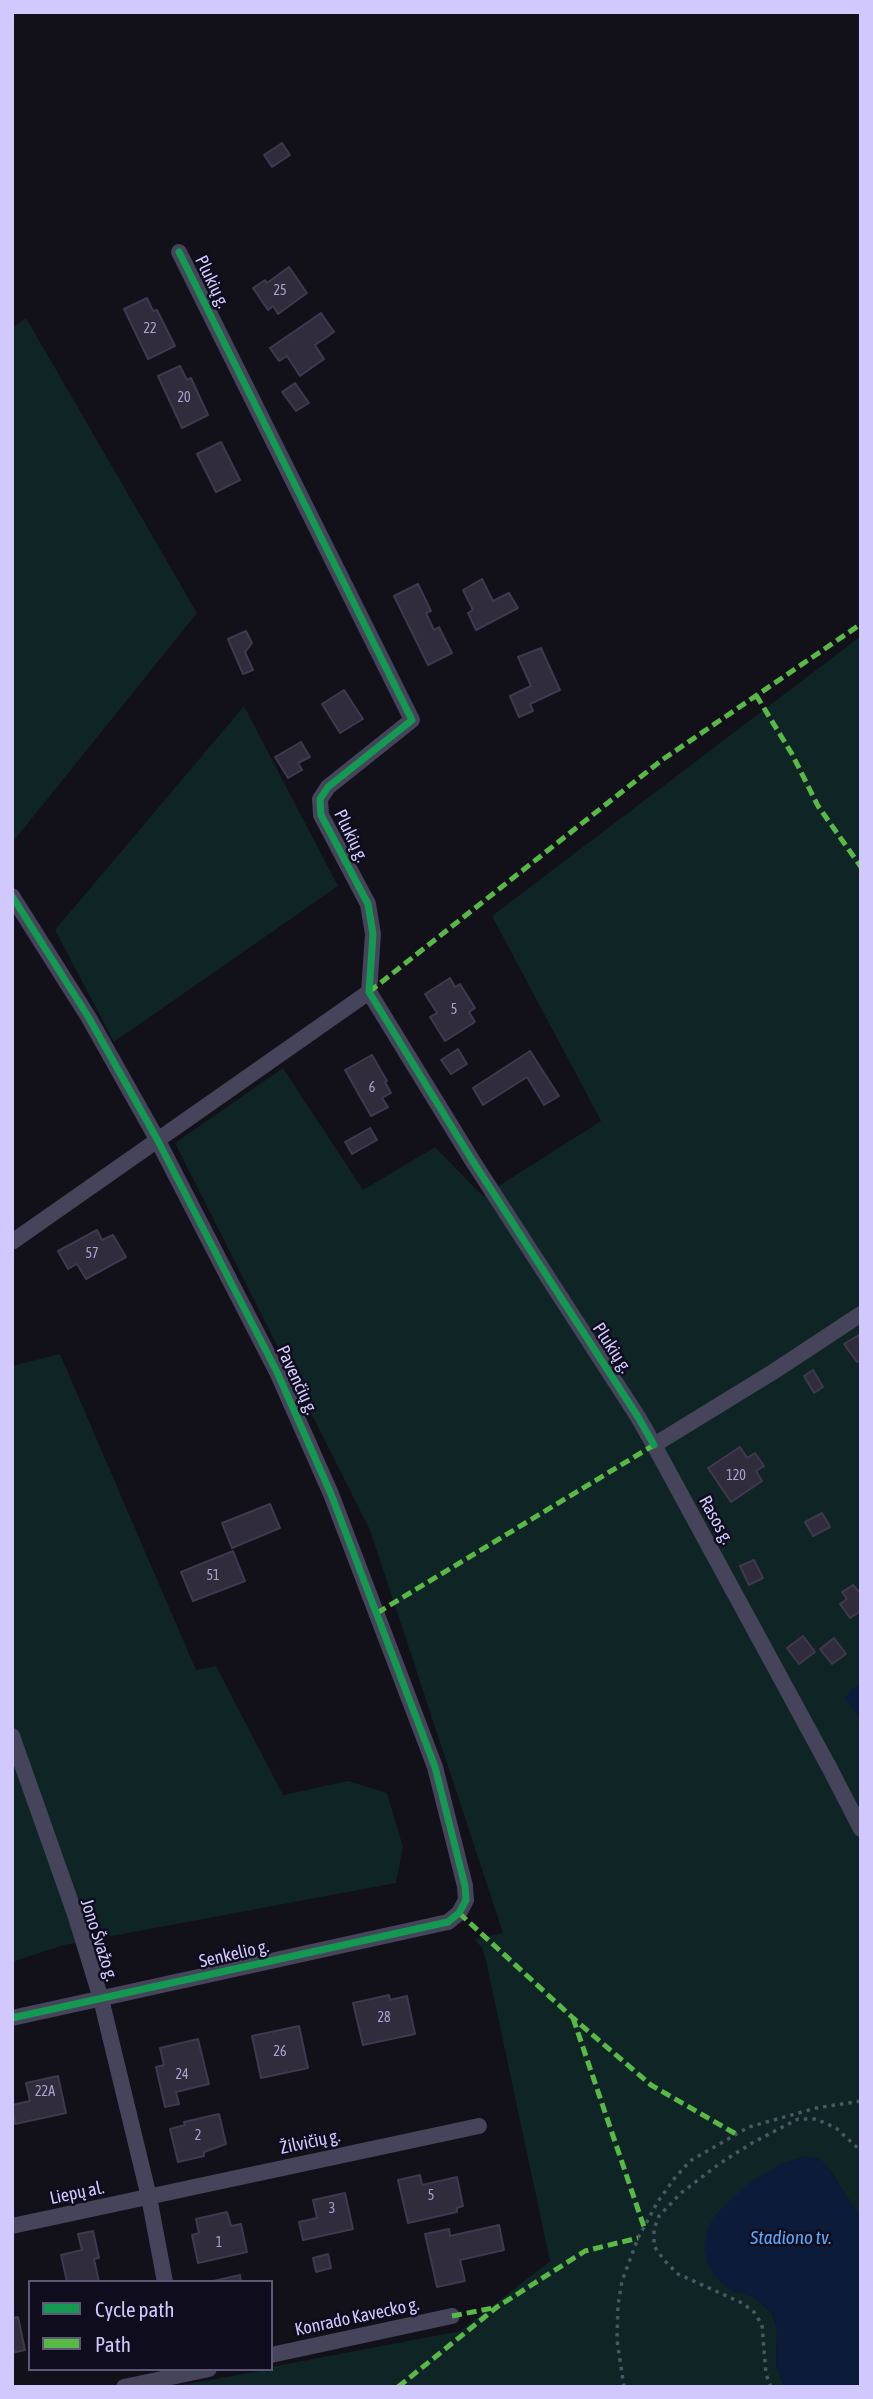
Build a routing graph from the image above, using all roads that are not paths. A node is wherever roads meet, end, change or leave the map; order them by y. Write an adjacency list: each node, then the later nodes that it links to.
1 (179, 252): 3 (street, Plukių g.)
2 (13, 898): 4 (street, Pavenčių g.)
3 (369, 992): 4 (street); 7 (street, Plukių g.)
4 (158, 1139): 5 (street); 10 (street, Pavenčių g.)
5 (12, 1242)
6 (861, 1314): 7 (street)
7 (654, 1445): 9 (street, Rasos g.)
8 (12, 1736): 11 (street, Jono Švažo g.)
9 (861, 1829)
10 (459, 1913): 11 (street, Senkelio g.)
11 (102, 1999): 12 (street, Senkelio g.); 14 (street, Jono Švažo g.)
12 (12, 2018)
13 (479, 2126): 14 (street, Žilvičių g.)
14 (149, 2197): 15 (street, Liepų al.); 16 (street, Jono Švažo g.)
15 (12, 2226)
16 (165, 2280)
17 (452, 2316): 18 (street, Konrado Kavecko g.)
18 (273, 2356)
19 (182, 2372): 20 (street)
20 (124, 2387)

